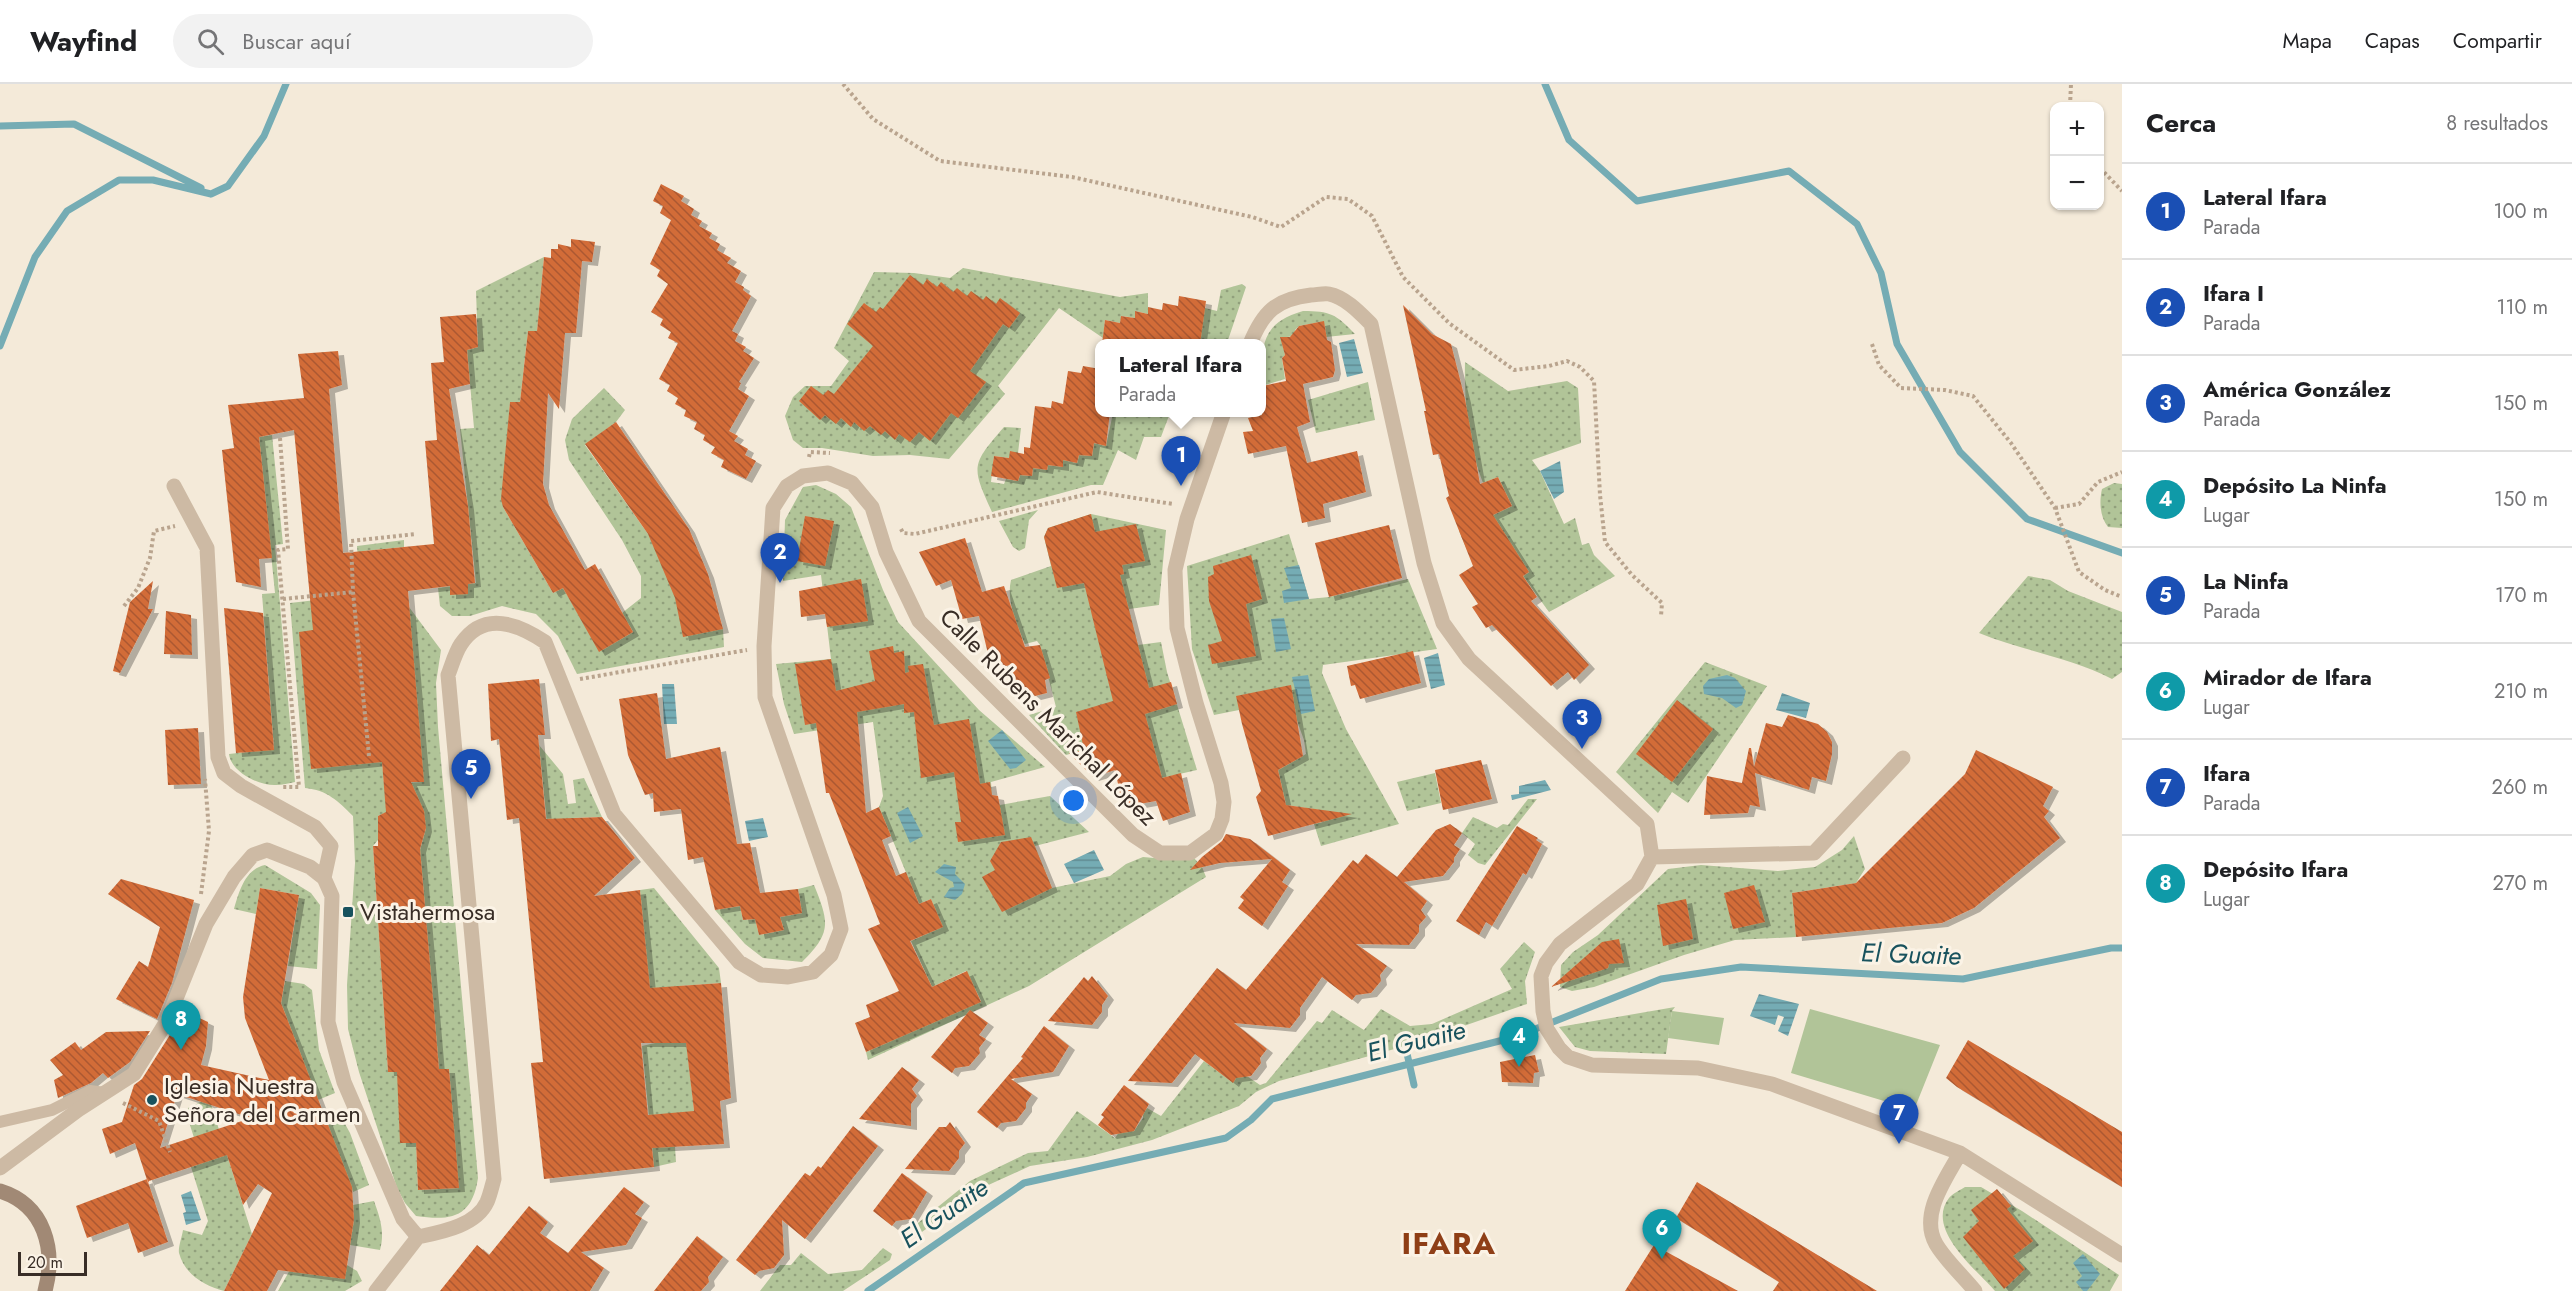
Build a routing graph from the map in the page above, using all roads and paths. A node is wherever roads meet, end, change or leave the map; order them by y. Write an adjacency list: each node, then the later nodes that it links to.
1 (2071, 84): 2 (path)
2 (2070, 102)
3 (2104, 172): 4 (path)
4 (2122, 191)
5 (1252, 339): 25 (street)
6 (1872, 344): 12 (path)
7 (1222, 417): 11 (street, Calle Rubens Marichal López)
8 (280, 438): 18 (path)
9 (2122, 472): 12 (path)
10 (174, 486): 14 (street)
11 (1191, 507): 13 (path); 20 (street, Calle Rubens Marichal López)
12 (2055, 508): 17 (path)
13 (986, 517)
14 (194, 522): 19 (path); 24 (street)
15 (416, 534): 16 (path)
16 (353, 592): 18 (path); 22 (path)
17 (2122, 597)
18 (283, 599): 24 (path)
19 (124, 606)
20 (764, 646): 21 (path); 21 (street, Calle Rubens Marichal López)
21 (561, 682): 33 (street, Calle Rubens Marichal López)
22 (369, 756)
23 (1904, 758): 25 (street)
24 (279, 807): 26 (street)
25 (1652, 857): 30 (street)
26 (324, 878): 27 (street); 33 (street)
27 (107, 1091): 28 (lane); 29 (path); 31 (street)
28 (0, 1122)
29 (170, 1152)
30 (1960, 1153): 34 (street); 37 (street)
31 (0, 1168)
32 (0, 1191): 35 (main road)
33 (418, 1237): 36 (street)
34 (2122, 1255)
35 (45, 1291)
36 (376, 1291)
37 (1975, 1291)

